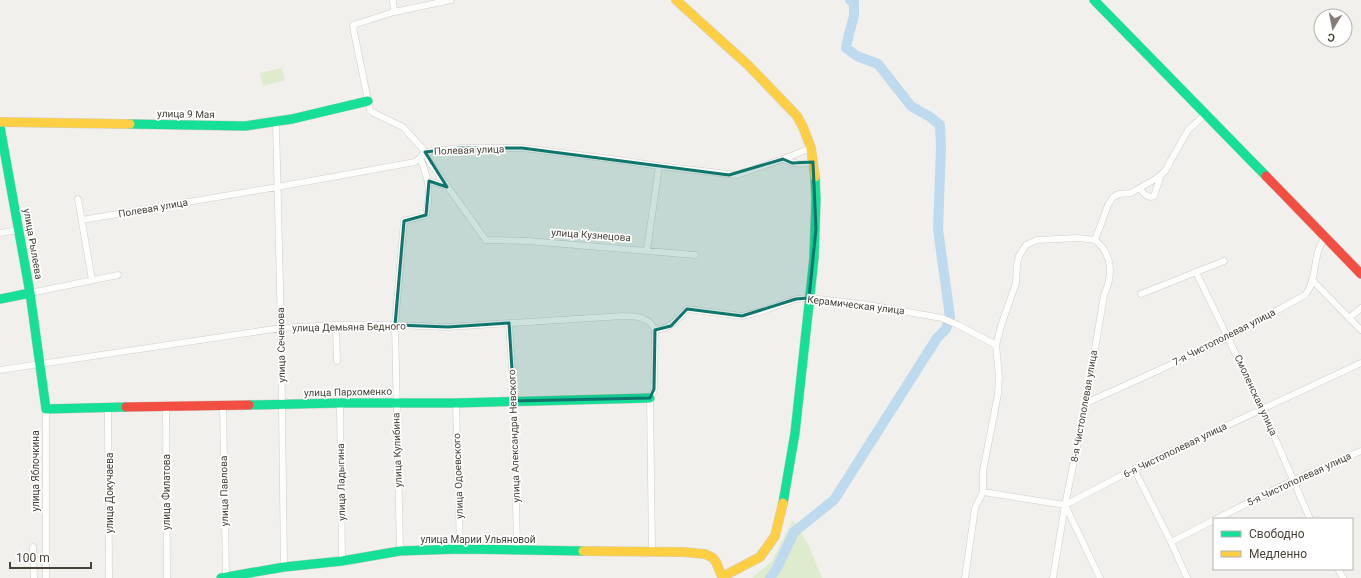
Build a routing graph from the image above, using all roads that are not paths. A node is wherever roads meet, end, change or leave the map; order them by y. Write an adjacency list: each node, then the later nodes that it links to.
1 (393, 0): 5 (street)
2 (451, 0): 5 (street)
3 (676, 0): 11 (street)
4 (1094, 0): 7 (street)
5 (394, 12): 6 (street)
6 (368, 101): 9 (street, улица 9 Мая); 12 (street)
7 (1206, 114): 17 (street); 26 (street)
8 (0, 122): 9 (street, улица 9 Мая)
9 (276, 123): 19 (street, улица Сеченова)
10 (0, 127): 24 (street, улица Рылеева)
11 (811, 148): 14 (street, Полевая улица); 15 (street)
12 (425, 152): 13 (street, Полевая улица); 16 (street, Полевая улица); 20 (street)
13 (420, 158): 18 (street); 19 (street, Полевая улица)
14 (783, 159): 15 (street); 16 (street, Полевая улица)
15 (813, 162): 38 (street)
16 (658, 166): 28 (street)
17 (1161, 175): 21 (street); 21 (street)
18 (429, 181): 20 (street); 43 (street, улица Кулибина)
19 (277, 187): 23 (street, Полевая улица); 45 (street, улица Сеченова)
20 (449, 187): 28 (street, улица Кузнецова)
21 (1140, 188): 27 (street)
22 (78, 199): 23 (street)
23 (82, 220): 34 (street)
24 (19, 230): 25 (street); 36 (street, улица Рылеева)
25 (0, 233)
26 (1326, 237): 32 (street); 35 (street, 7-я Чистополевая улица)
27 (1095, 240): 49 (street); 59 (street, 8-я Чистополевая улица)
28 (647, 250): 29 (street, улица Кузнецова)
29 (695, 255)
30 (1224, 261): 31 (street)
31 (1196, 272): 37 (street); 48 (street, Смоленская улица)
32 (1361, 274)
33 (118, 275): 34 (street)
34 (92, 280): 36 (street)
35 (1312, 280): 41 (street); 48 (street, 7-я Чистополевая улица)
36 (30, 293): 39 (street); 52 (street, улица Рылеева)
37 (1141, 294)
38 (809, 298): 46 (street, Керамическая улица); 49 (street, Керамическая улица); 83 (street)
39 (0, 299)
40 (1361, 308): 41 (street)
41 (1349, 318): 47 (street)
42 (509, 323): 43 (street, улица Демьяна Бедного); 46 (street, улица Демьяна Бедного); 55 (street, улица Александра Невского)
43 (394, 324): 44 (street, улица Демьяна Бедного); 56 (street, улица Кулибина)
44 (336, 325): 45 (street, улица Демьяна Бедного); 50 (street)
45 (281, 328): 52 (street, улица Демьяна Бедного); 61 (street, улица Сеченова)
46 (655, 330): 54 (street)
47 (1361, 330)
48 (1229, 337): 59 (street, 7-я Чистополевая улица); 64 (street, Смоленская улица)
49 (996, 345): 69 (street)
50 (336, 361)
51 (1361, 363): 64 (street, 6-я Чистополевая улица)
52 (40, 365): 53 (street, улица Демьяна Бедного); 65 (street, улица Яблочкина)
53 (0, 370)
54 (650, 398): 55 (street, улица Пархоменко); 79 (street)
55 (514, 401): 58 (street, улица Пархоменко); 77 (street, улица Александра Невского)
56 (396, 402): 57 (street, улица Пархоменко); 58 (street, улица Пархоменко); 78 (street, улица Кулибина)
57 (340, 403): 61 (street, улица Пархоменко); 80 (street, улица Ладыгина)
58 (456, 403): 76 (street, улица Одоевского)
59 (1086, 403): 70 (street, 8-я Чистополевая улица)
60 (223, 405): 61 (street, улица Пархоменко); 62 (street, улица Пархоменко); 82 (street, улица Павлова)
61 (282, 405): 81 (street, улица Сеченова)
62 (166, 406): 63 (street, улица Пархоменко); 87 (street, улица Филатова)
63 (108, 408): 65 (street, улица Пархоменко); 86 (street, улица Докучаева)
64 (1262, 408): 67 (street, 6-я Чистополевая улица); 68 (street, Смоленская улица)
65 (46, 409): 85 (street, улица Яблочкина)
66 (1359, 454): 68 (street, 5-я Чистополевая улица)
67 (1134, 469): 70 (street, 6-я Чистополевая улица); 74 (street)
68 (1294, 480): 71 (street, 5-я Чистополевая улица); 72 (street, Смоленская улица)
69 (983, 492): 70 (street); 88 (street)
70 (1065, 505): 89 (street, 8-я Чистополевая улица); 90 (street)
71 (1217, 518)
72 (1310, 518)
73 (1213, 520): 74 (street, 5-я Чистополевая улица)
74 (1171, 542): 91 (street)
75 (33, 547): 84 (street)
76 (460, 548): 77 (street, улица Марии Ульяновой); 78 (street, улица Марии Ульяновой)
77 (517, 550): 79 (street, улица Марии Ульяновой)
78 (400, 551): 80 (street, улица Марии Ульяновой)
79 (652, 552): 83 (street, улица Марии Ульяновой)
80 (342, 561): 81 (street, улица Марии Ульяновой)
81 (284, 567): 82 (street, улица Марии Ульяновой)
82 (224, 577)
83 (722, 577)
84 (34, 578)
85 (46, 578)
86 (109, 578)
87 (167, 578)
88 (965, 578)
89 (1053, 578)
90 (1100, 578)
91 (1187, 578)

